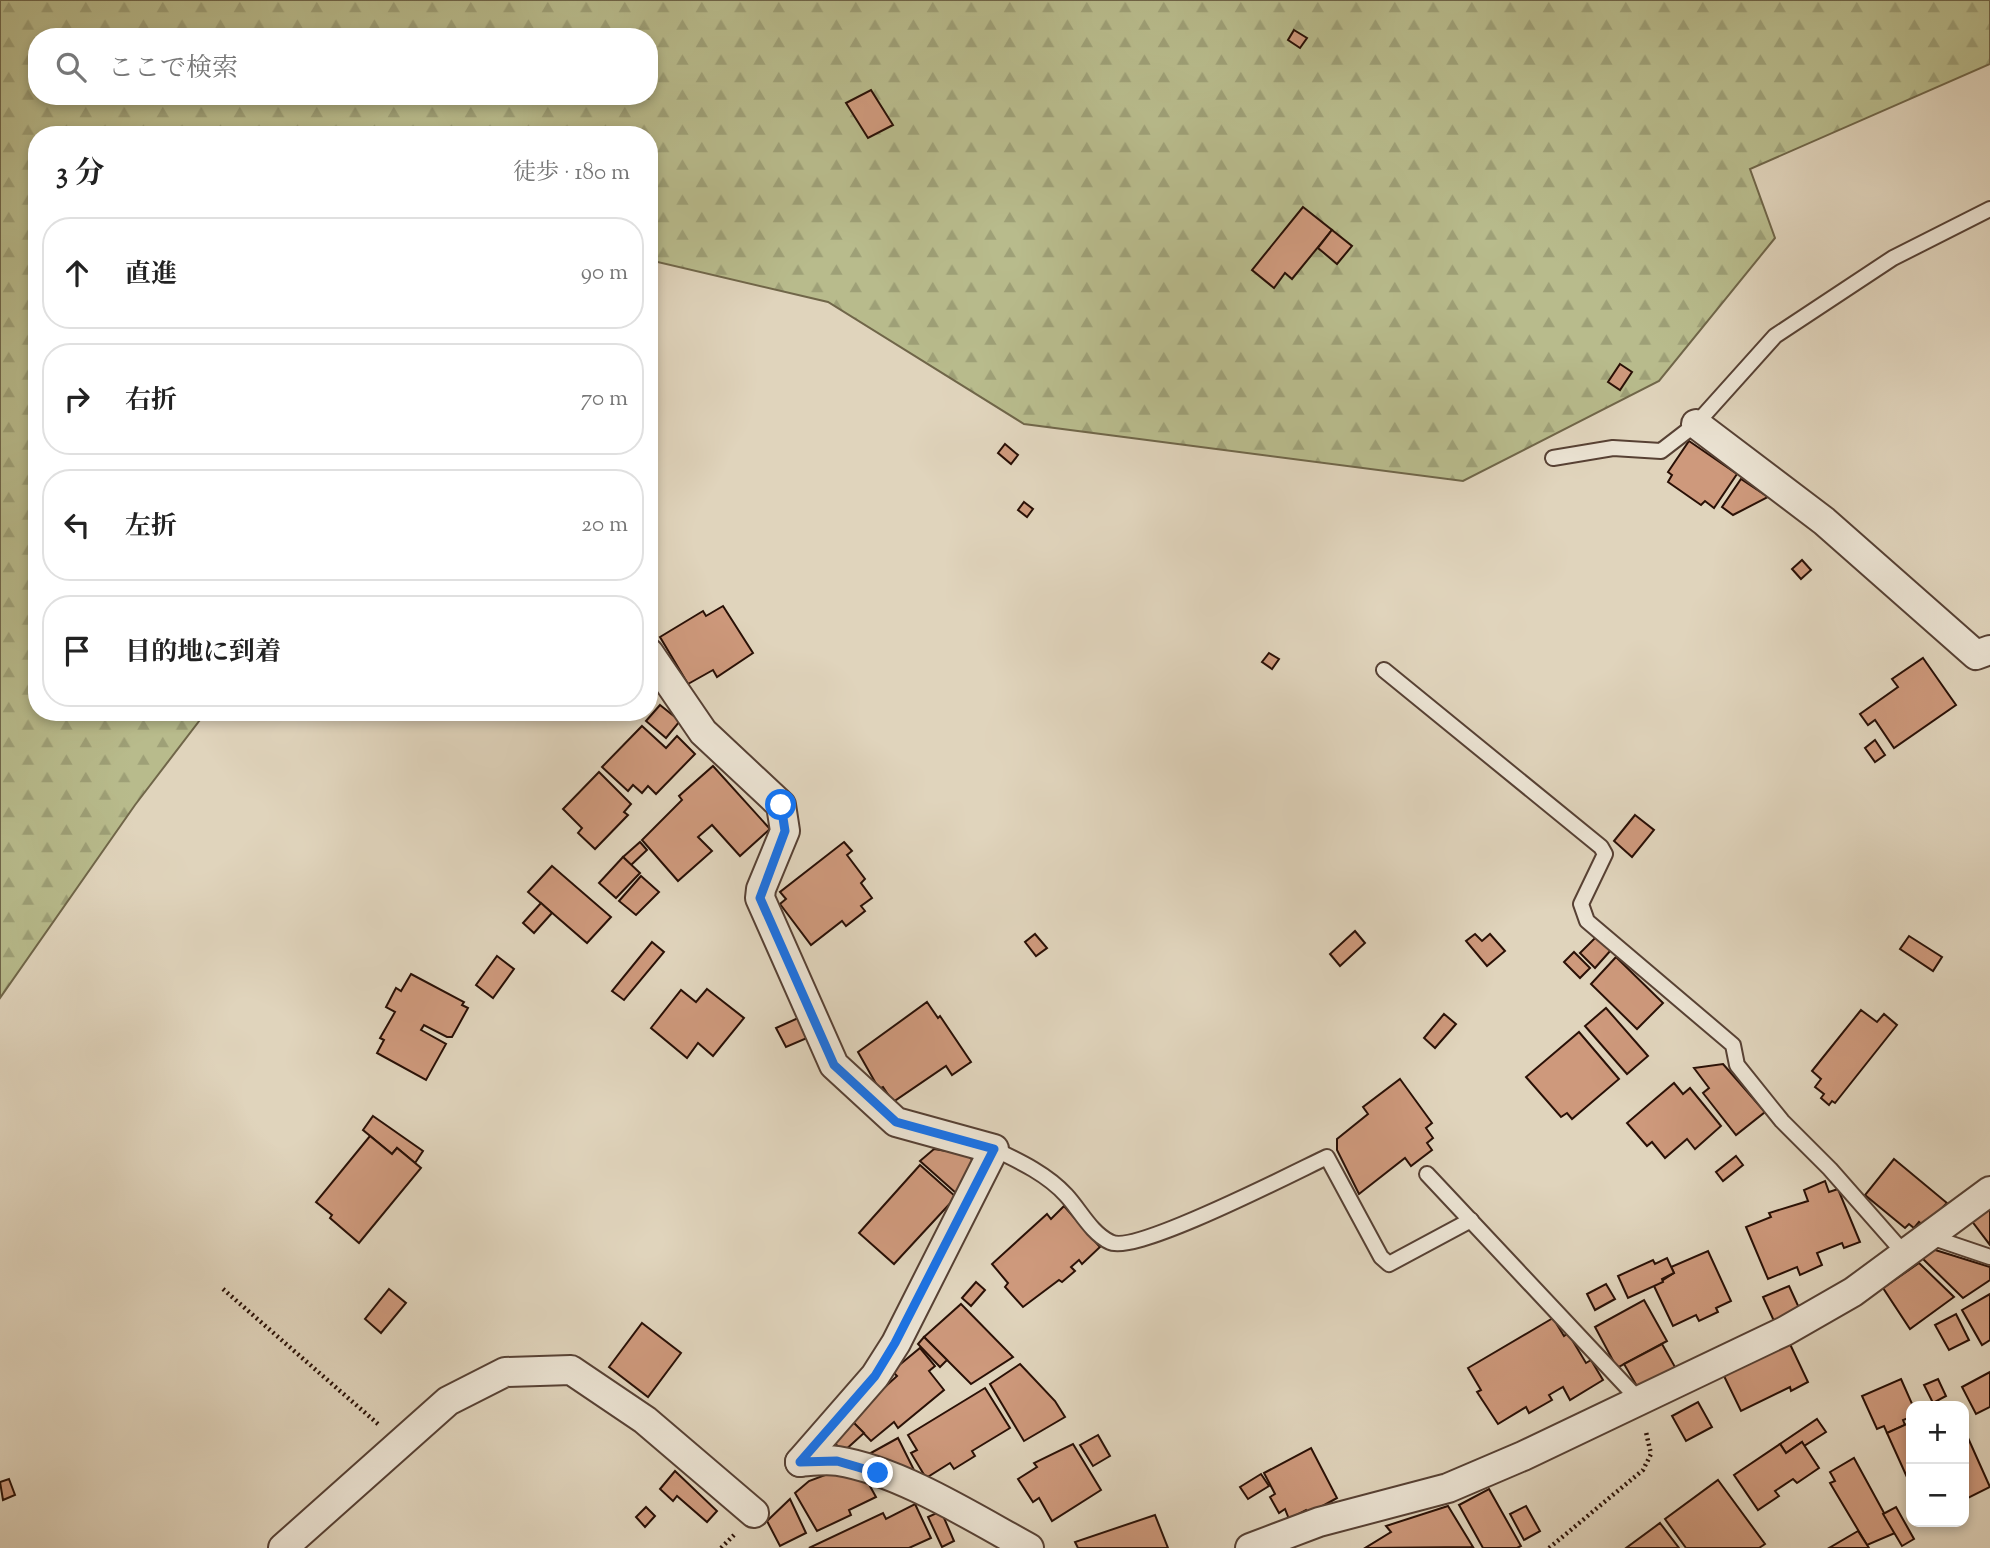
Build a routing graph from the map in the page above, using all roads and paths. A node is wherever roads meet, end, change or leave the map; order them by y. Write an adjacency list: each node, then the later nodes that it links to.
1 (1990, 209): 2 (lane)
2 (1696, 424): 3 (lane); 4 (street)
3 (1553, 458)
4 (1990, 650)
5 (658, 666): 7 (street)
6 (1384, 670): 12 (lane)
7 (994, 1149): 10 (lane); 19 (street)
8 (1427, 1174): 10 (lane)
9 (1990, 1191): 11 (street)
10 (1471, 1220): 15 (lane)
11 (1928, 1237): 12 (street); 13 (lane)
12 (1904, 1253): 15 (street)
13 (1990, 1257)
14 (223, 1289): 16 (path)
15 (1640, 1401): 20 (street); 21 (path)
16 (401, 1443): 17 (street); 18 (street)
17 (754, 1514)
18 (283, 1548)
19 (1029, 1548)
20 (1250, 1548)
21 (1549, 1548)

